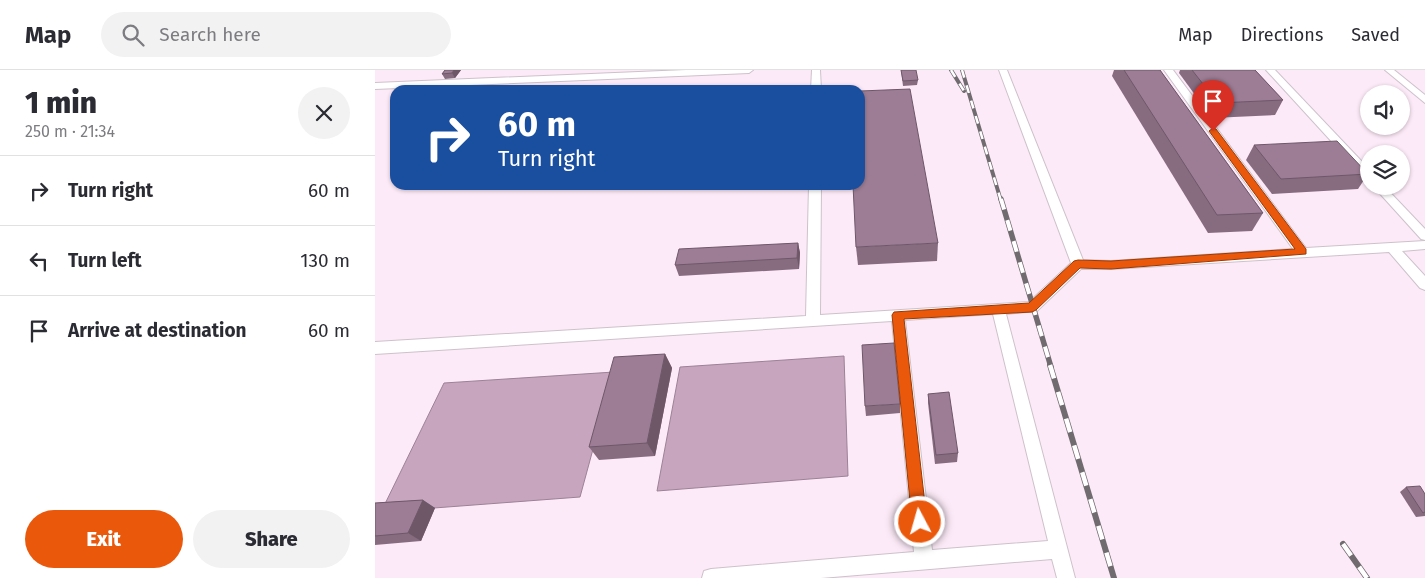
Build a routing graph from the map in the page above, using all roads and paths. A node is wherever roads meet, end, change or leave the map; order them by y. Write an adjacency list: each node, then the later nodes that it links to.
1 (548, 70): 8 (lane)
2 (749, 70): 8 (lane)
3 (816, 70): 12 (lane)
4 (1003, 70): 22 (lane)
5 (1168, 70): 21 (lane)
6 (1270, 70): 15 (lane)
7 (1389, 70): 14 (lane)
8 (543, 79): 10 (lane); 11 (lane)
9 (390, 85): 13 (lane)
10 (399, 85)
11 (539, 85)
12 (816, 85)
13 (375, 86)
14 (1425, 100)
15 (1360, 166)
16 (815, 190): 26 (lane)
17 (1387, 195): 18 (lane)
18 (1425, 236)
19 (1425, 245): 20 (lane)
20 (1392, 247): 21 (lane); 23 (lane)
21 (1302, 252): 22 (lane)
22 (1078, 264): 24 (lane)
23 (1425, 284)
24 (998, 309): 25 (lane); 28 (lane)
25 (898, 315): 26 (lane); 29 (lane)
26 (813, 320): 27 (lane)
27 (375, 348)
28 (1058, 548): 29 (lane); 31 (lane)
29 (924, 560): 30 (lane)
30 (711, 578)
31 (1065, 578)

